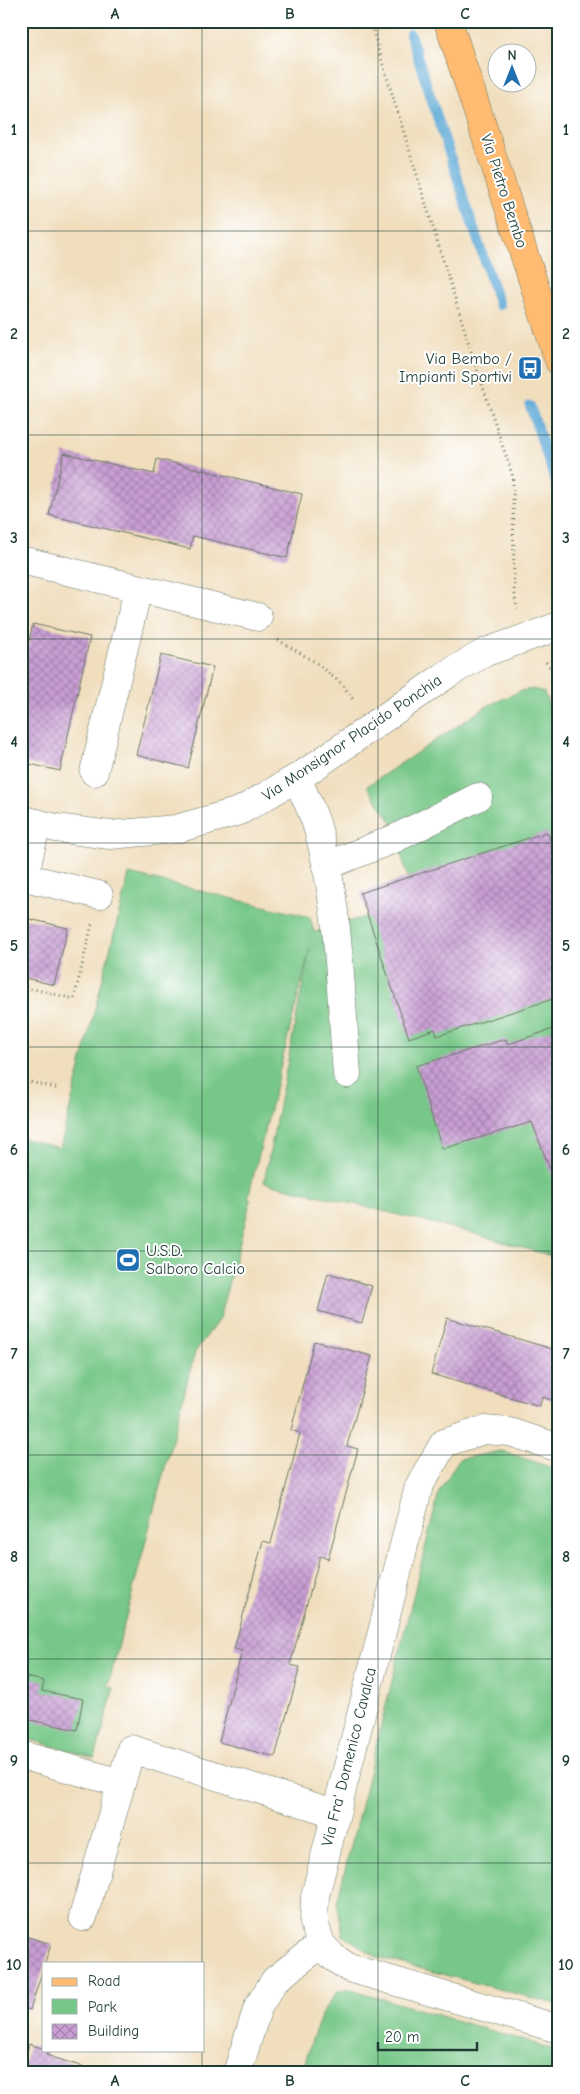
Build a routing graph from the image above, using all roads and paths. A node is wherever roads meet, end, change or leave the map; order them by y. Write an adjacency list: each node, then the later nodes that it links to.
1 (376, 21): 6 (path)
2 (448, 21): 3 (main road, Via Pietro Bembo)
3 (559, 361)
4 (21, 560): 5 (street)
5 (138, 588): 7 (street); 12 (street)
6 (518, 613)
7 (258, 618): 11 (path)
8 (559, 626): 13 (street, Via Monsignor Placido Ponchia)
9 (543, 661): 10 (path)
10 (559, 685)
11 (363, 699)
12 (94, 772)
13 (297, 778): 15 (street, Via Monsignor Placido Ponchia); 16 (street)
14 (478, 797): 16 (street)
15 (29, 821): 17 (street)
16 (326, 866): 20 (street)
17 (23, 877): 18 (street)
18 (99, 896): 19 (path)
19 (21, 986)
20 (347, 1074)
21 (21, 1080): 22 (path)
22 (56, 1088)
23 (559, 1448): 26 (street, Via Fra' Domenico Cavalca)
24 (21, 1755): 25 (street)
25 (121, 1783): 26 (street); 27 (street)
26 (334, 1813): 28 (street, Via Fra' Domenico Cavalca)
27 (83, 1917)
28 (321, 1944): 29 (street); 30 (street)
29 (559, 2029)
30 (238, 2070)

